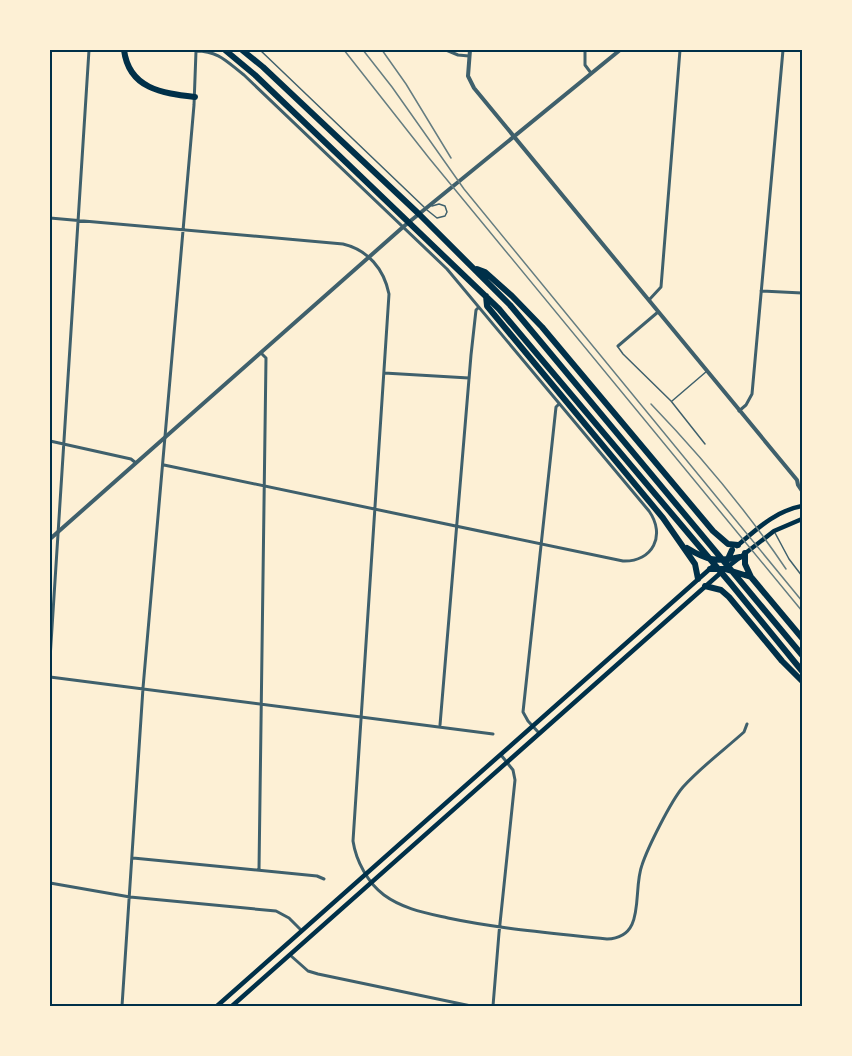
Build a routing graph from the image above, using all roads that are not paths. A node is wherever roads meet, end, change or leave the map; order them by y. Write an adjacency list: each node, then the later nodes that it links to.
1 (89, 50): 19 (street)
2 (124, 50): 15 (highway)
3 (196, 50): 15 (street); 20 (street)
4 (225, 50): 26 (highway)
5 (242, 50): 23 (highway)
6 (260, 50): 17 (lane)
7 (446, 50): 13 (street)
8 (470, 50): 13 (street)
9 (585, 50): 14 (street)
10 (620, 50): 14 (street)
11 (680, 50): 27 (street)
12 (783, 50): 24 (street)
13 (469, 56): 16 (street)
14 (591, 73): 16 (street)
15 (195, 97): 21 (street)
16 (514, 136): 20 (street); 27 (street)
17 (424, 207): 17 (lane)
18 (50, 218): 19 (street)
19 (78, 220): 21 (street); 40 (street)
20 (405, 226): 22 (street); 28 (street)
21 (183, 229): 22 (street); 38 (street)
22 (370, 257): 31 (street); 33 (street)
23 (474, 268): 52 (highway); 71 (highway)
24 (761, 291): 25 (street); 37 (street)
25 (802, 293)
26 (486, 295): 58 (highway); 73 (highway)
27 (648, 300): 29 (street)
28 (478, 308): 34 (street); 36 (street)
29 (658, 312): 30 (street); 32 (street)
30 (618, 346): 35 (lane)
31 (261, 353): 38 (street); 46 (street)
32 (707, 371): 35 (lane); 37 (street)
33 (384, 373): 34 (street); 49 (street)
34 (469, 378): 51 (street)
35 (671, 401): 41 (lane)
36 (559, 404): 56 (street); 56 (street)
37 (739, 411): 44 (street)
38 (166, 438): 42 (street); 43 (street)
39 (50, 441): 40 (street)
40 (63, 444): 42 (street); 53 (street)
41 (705, 444)
42 (136, 463): 53 (street)
43 (164, 465): 46 (street); 76 (street)
44 (797, 480): 45 (street); 47 (street)
45 (802, 483)
46 (265, 486): 49 (street); 77 (street)
47 (802, 491)
48 (802, 506): 57 (main road)
49 (375, 509): 51 (street); 78 (street)
50 (802, 519): 54 (main road)
51 (457, 526): 56 (street); 80 (street)
52 (713, 531): 57 (highway); 62 (highway)
53 (57, 532): 55 (street); 72 (street)
54 (771, 532): 60 (main road); 64 (lane)
55 (50, 540)
56 (541, 543): 81 (street)
57 (738, 545): 59 (main road)
58 (684, 546): 62 (highway); 67 (highway)
59 (732, 550): 61 (highway); 62 (main road)
60 (742, 555): 61 (highway); 63 (main road); 66 (highway)
61 (728, 560): 62 (highway); 63 (highway)
62 (718, 562): 63 (highway)
63 (717, 569): 65 (highway); 66 (highway); 67 (main road); 69 (highway)
64 (802, 576)
65 (716, 577): 68 (main road)
66 (751, 577): 70 (highway)
67 (698, 579): 81 (main road)
68 (705, 586): 69 (highway); 82 (main road)
69 (727, 593): 75 (highway)
70 (802, 638)
71 (802, 655)
72 (50, 660)
73 (802, 671)
74 (50, 677): 76 (street)
75 (802, 681)
76 (143, 688): 77 (street); 86 (street)
77 (261, 703): 78 (street); 87 (street)
78 (362, 716): 80 (street); 88 (street)
79 (747, 724): 93 (street)
80 (440, 725): 83 (street)
81 (532, 726): 82 (street); 84 (main road)
82 (539, 733): 85 (main road)
83 (493, 734)
84 (501, 755): 85 (street); 88 (main road)
85 (507, 762): 90 (main road); 93 (street)
86 (133, 858): 87 (street); 92 (street)
87 (259, 870): 89 (street)
88 (366, 874): 90 (street); 94 (main road)
89 (324, 879)
90 (372, 882): 93 (street); 95 (main road)
91 (50, 883): 92 (street)
92 (130, 897): 94 (street); 96 (street)
93 (500, 928): 100 (street)
94 (302, 931): 97 (main road)
95 (290, 955): 98 (main road); 99 (street)
96 (122, 1006)
97 (217, 1006)
98 (232, 1006)
99 (471, 1006)
100 (493, 1006)

